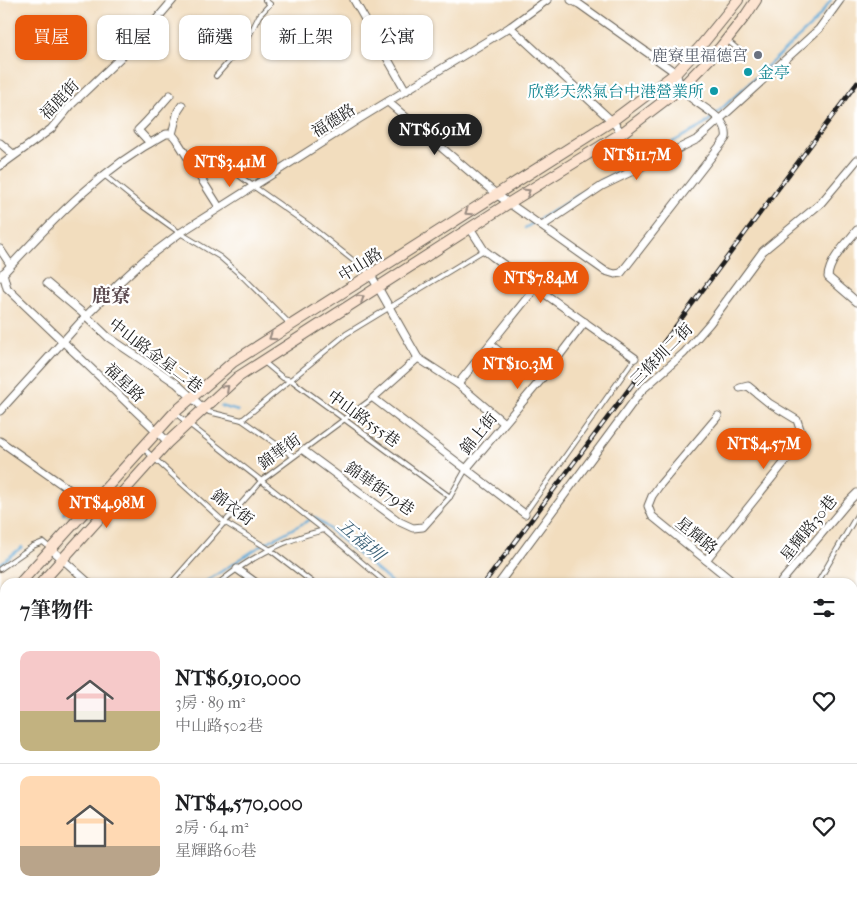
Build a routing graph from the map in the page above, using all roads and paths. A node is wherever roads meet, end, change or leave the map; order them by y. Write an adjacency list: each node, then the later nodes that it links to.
1 (173, 0): 25 (street, 福鹿街)
2 (266, 0): 13 (lane)
3 (354, 0): 15 (street)
4 (547, 0): 9 (street, 福德路)
5 (571, 0): 12 (street)
6 (738, 0): 12 (street, 中山路)
7 (756, 0): 10 (street, 中山路)
8 (840, 0): 19 (street)
9 (510, 27): 15 (street, 福德路); 20 (street)
10 (726, 40): 11 (lane); 14 (street, 中山路)
11 (741, 52)
12 (676, 73): 14 (street); 20 (street, 中山路)
13 (216, 76)
14 (681, 88): 19 (street); 21 (street, 中山路)
15 (406, 91): 17 (street, 福德路)
16 (170, 95): 24 (street)
17 (388, 102): 30 (street, 福德路); 31 (street)
18 (182, 106): 22 (street)
19 (720, 120): 34 (street); 34 (street)
20 (612, 121): 21 (street); 31 (street, 中山路)
21 (622, 133): 32 (street, 中山路, one-way to 21)
22 (172, 134): 24 (street); 33 (street)
23 (0, 143): 25 (street)
24 (150, 143): 29 (street)
25 (14, 155): 28 (street, 福鹿街)
26 (212, 155): 30 (lane)
27 (857, 160): 102 (street, 三條圳二街)
28 (0, 166)
29 (103, 175): 37 (lane); 40 (street)
30 (253, 186): 33 (street, 福德路); 42 (lane)
31 (496, 194): 32 (street); 42 (street, 中山路, one-way to 42)
32 (509, 203): 34 (street); 35 (street, 中山路)
33 (220, 207): 37 (street, 福德路)
34 (542, 226)
35 (470, 228): 39 (street); 45 (street, 中山路)
36 (857, 230): 46 (street)
37 (180, 233): 48 (street, 福德路); 50 (lane)
38 (0, 249): 40 (street)
39 (484, 250): 44 (street); 47 (lane)
40 (10, 264): 41 (street)
41 (2, 275): 51 (street, 福星路)
42 (371, 275): 45 (street); 50 (street, 中山路)
43 (47, 283): 48 (street, 中山路金星二巷)
44 (536, 286): 49 (street); 52 (street)
45 (379, 287): 47 (street); 55 (street, 中山路, one-way to 45)
46 (857, 302)
47 (390, 306): 53 (street); 56 (lane)
48 (86, 316): 51 (street, 福德路); 60 (street, 中山路金星二巷)
49 (585, 322): 54 (street); 57 (street, 錦上街)
50 (291, 325): 60 (street, 中山路, one-way to 60)
51 (64, 341): 63 (street, 福德路); 70 (street, 福星路)
52 (491, 343): 57 (lane); 58 (street)
53 (418, 358): 58 (street); 61 (street, 錦華街)
54 (635, 358): 84 (lane)
55 (263, 360): 56 (lane, 中山路555巷); 62 (street, 中山路, one-way to 55)
56 (291, 380): 66 (lane, 中山路555巷); 67 (lane)
57 (540, 382): 69 (street, 錦上街)
58 (458, 384): 69 (street)
59 (740, 388): 91 (street)
60 (191, 398): 62 (street, 中山路金星二巷); 64 (street, 中山路)
61 (373, 398): 66 (lane, 錦華街); 77 (street, 錦上街)
62 (203, 408): 67 (lane); 68 (street, 中山路)
63 (0, 411)
64 (174, 413): 68 (lane); 70 (street, 中山路)
65 (718, 416): 91 (street, 星輝路)
66 (345, 419): 74 (lane, 錦華街); 80 (lane, 中山路555巷)
67 (242, 420): 75 (lane)
68 (187, 423): 72 (street, 中山路); 78 (lane)
69 (504, 423): 77 (street, 錦上街)
70 (157, 432): 72 (street, 福星路); 73 (street, 中山路)
71 (0, 440): 81 (street)
72 (168, 442): 76 (street, 中山路)
73 (142, 448): 76 (lane, 錦衣街); 81 (street, 中山路)
74 (303, 450): 75 (lane, 錦華街); 82 (street, 錦華街79巷)
75 (293, 456): 78 (lane, 錦華街)
76 (154, 459): 83 (street, 中山路); 86 (lane, 錦衣街)
77 (466, 469): 80 (lane); 84 (street)
78 (261, 481): 86 (lane, 錦華街); 87 (lane)
79 (857, 493): 104 (street, 星輝路30巷)
80 (450, 497): 82 (lane)
81 (91, 504): 83 (street); 88 (street, 中山路)
82 (439, 509)
83 (104, 514): 90 (street, 中山路)
84 (525, 514)
85 (857, 515): 105 (lane)
86 (224, 522): 89 (lane, 錦衣街); 97 (lane, 錦華街)
87 (324, 530): 89 (lane); 101 (lane)
88 (51, 549): 90 (street); 92 (lane); 94 (street, 中山路)
89 (269, 549): 93 (lane); 100 (lane, 錦衣街)
90 (62, 560): 95 (street, 中山路); 96 (street)
91 (706, 560): 103 (street, 星輝路)
92 (0, 569)
93 (237, 569): 98 (lane); 99 (street)
94 (25, 578)
95 (46, 578)
96 (83, 578)
97 (176, 578)
98 (225, 578)
99 (249, 578)
100 (307, 578)
101 (380, 578)
102 (503, 578)
103 (728, 578)
104 (784, 578)
105 (820, 578)

